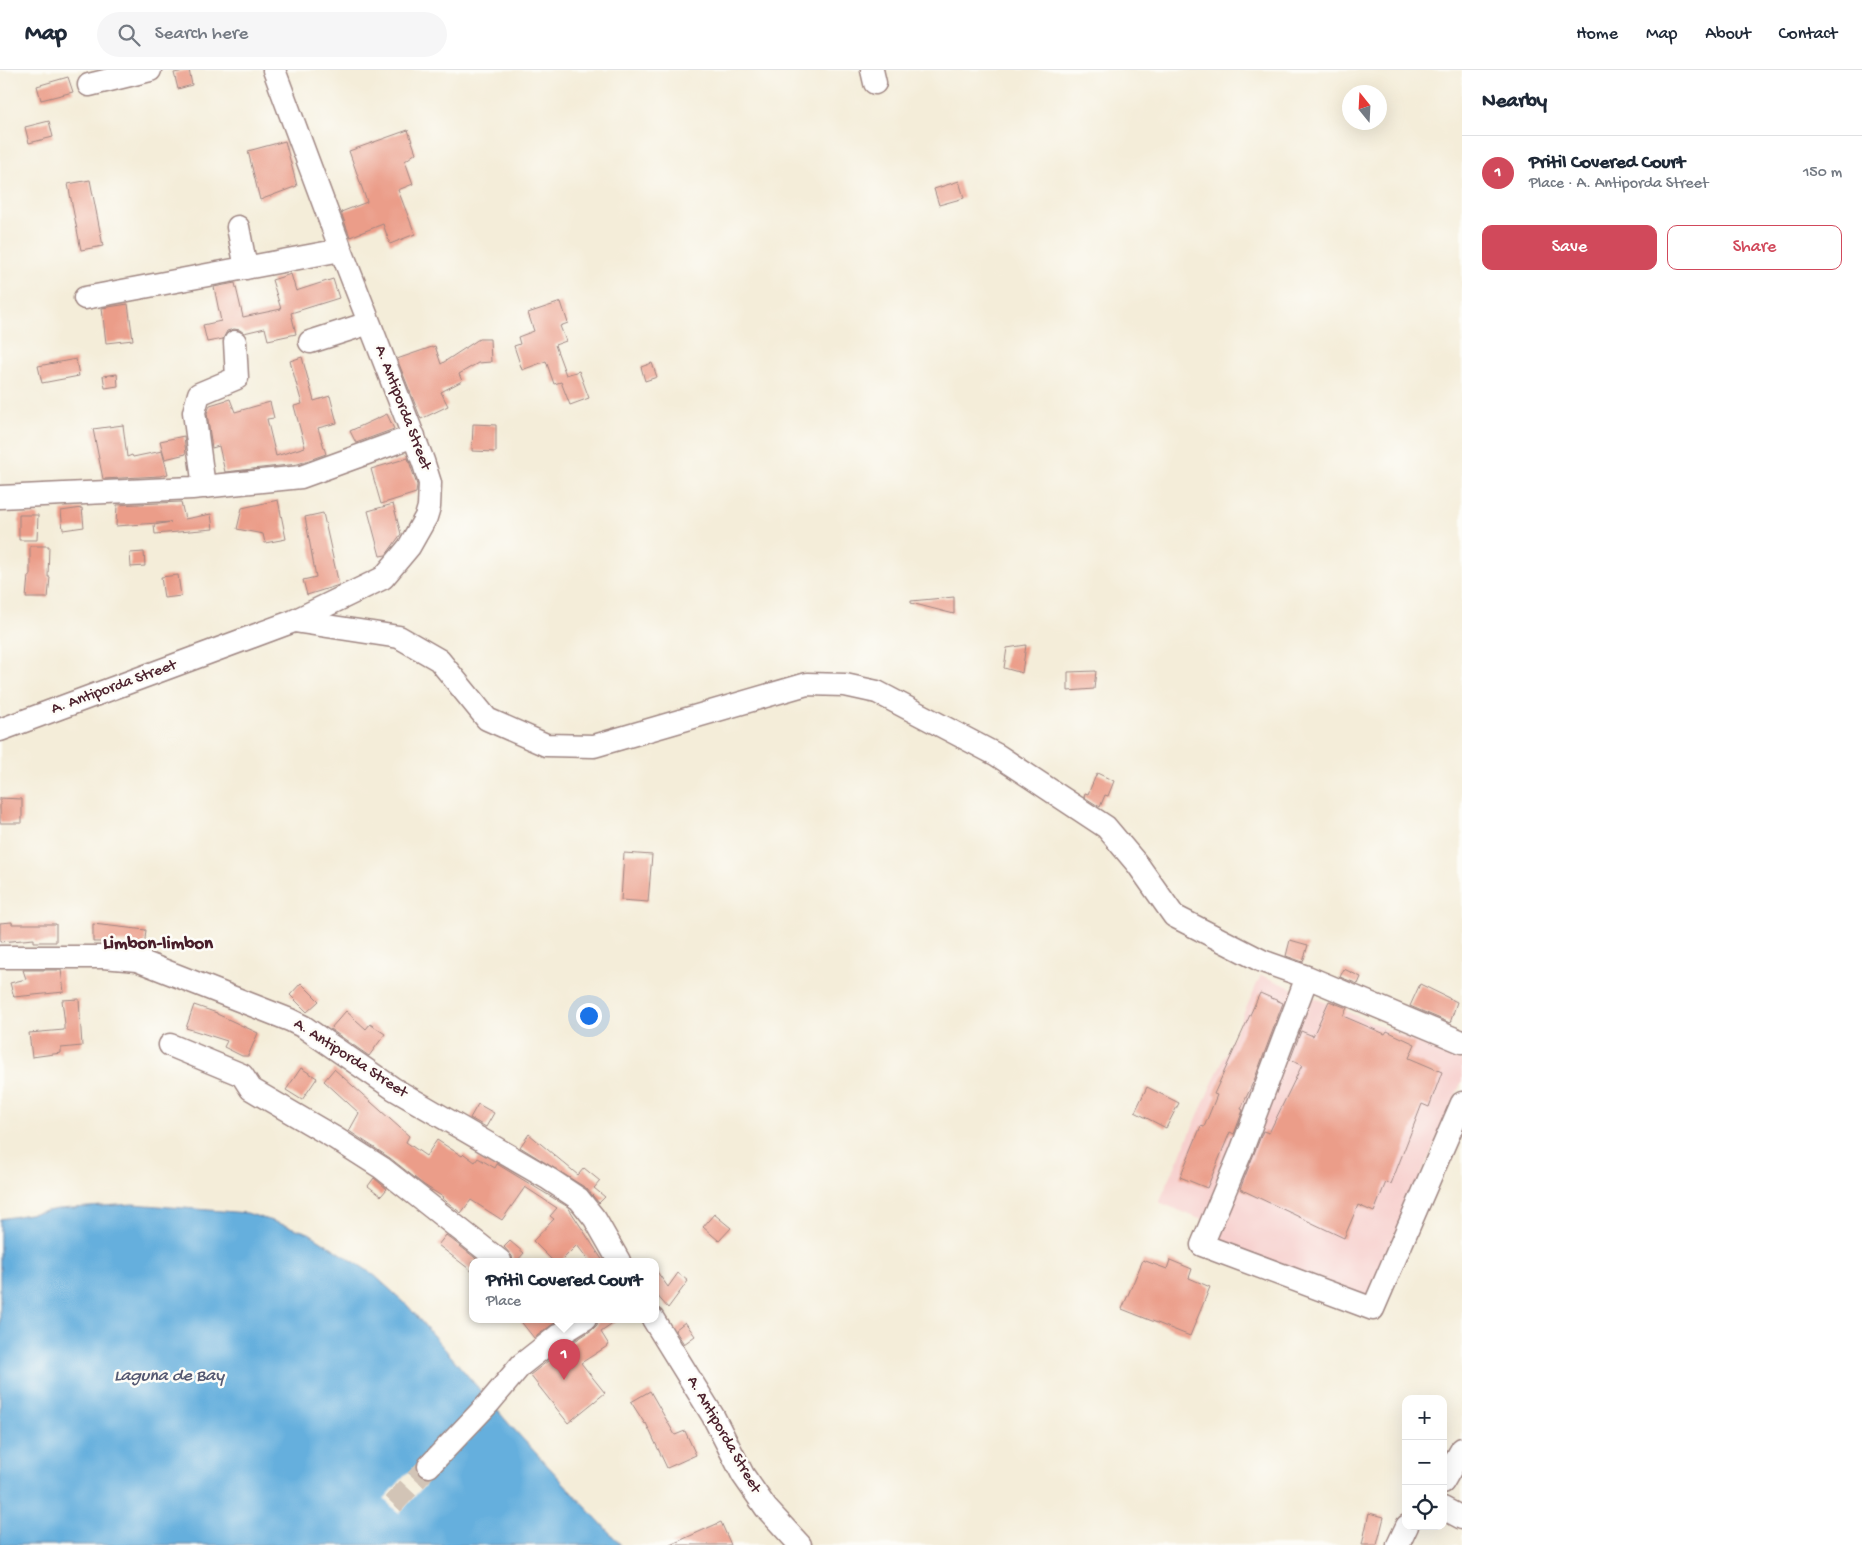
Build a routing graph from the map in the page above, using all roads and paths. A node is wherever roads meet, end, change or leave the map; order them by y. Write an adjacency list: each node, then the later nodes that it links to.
1 (150, 70): 3 (street)
2 (274, 70): 5 (street, A. Antiporda Street)
3 (89, 85)
4 (238, 227): 6 (street)
5 (341, 250): 6 (street); 8 (street, A. Antiporda Street)
6 (246, 268): 7 (street)
7 (85, 298)
8 (369, 323): 10 (street); 11 (street, A. Antiporda Street)
9 (235, 342): 12 (street)
10 (310, 342)
11 (414, 436): 12 (street); 14 (street, A. Antiporda Street)
12 (204, 486): 13 (street)
13 (0, 497)
14 (294, 621): 15 (street, A. Antiporda Street); 17 (street)
15 (0, 730)
16 (0, 957): 22 (street, A. Antiporda Street)
17 (1307, 977): 18 (street); 20 (street)
18 (1462, 1042)
19 (170, 1045): 21 (street)
20 (1462, 1103)
21 (496, 1258)
22 (617, 1258)
23 (569, 1323): 25 (street)
24 (656, 1323): 32 (street, A. Antiporda Street)
25 (553, 1327): 27 (street)
26 (1462, 1449): 28 (street)
27 (429, 1466)
28 (1447, 1475)
29 (1447, 1510): 30 (street)
30 (1462, 1518)
31 (1406, 1530): 33 (street)
32 (800, 1545)
33 (1398, 1545)

